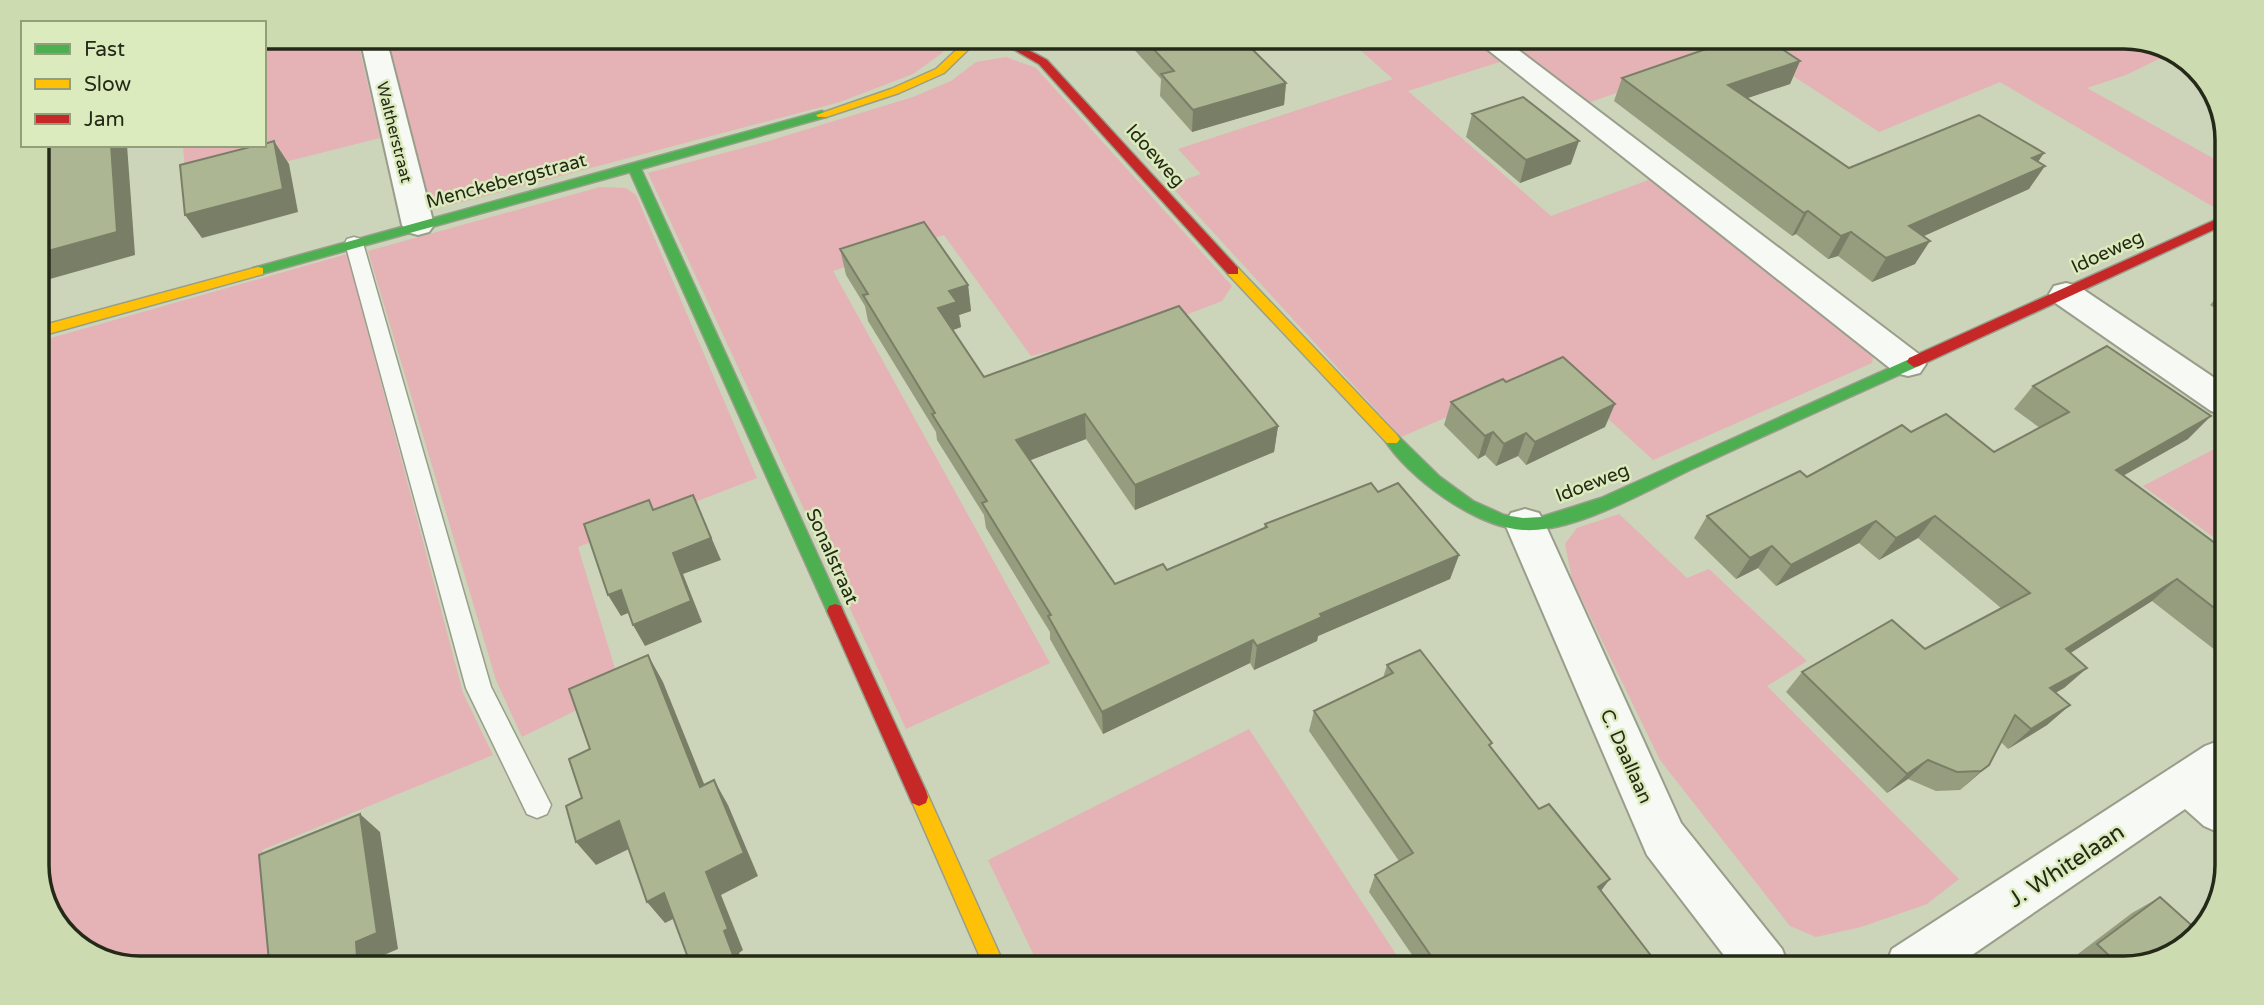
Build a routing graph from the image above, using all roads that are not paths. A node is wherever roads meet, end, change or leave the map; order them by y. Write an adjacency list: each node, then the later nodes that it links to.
1 (376, 49): 7 (street, Waltherstraat)
2 (963, 49): 5 (street, Menckebergstraat)
3 (1020, 49): 13 (street, Idoeweg)
4 (1500, 49): 11 (street)
5 (634, 166): 7 (street, Menckebergstraat); 16 (street, Sonalstraat)
6 (2215, 224): 9 (street, Idoeweg)
7 (418, 225): 8 (street, Menckebergstraat)
8 (354, 243): 10 (street, Menckebergstraat); 15 (lane)
9 (2066, 294): 11 (street, Idoeweg); 12 (street)
10 (49, 329)
11 (1908, 364): 13 (street, Idoeweg)
12 (2215, 396)
13 (1525, 524): 17 (street, C. Daallaan)
14 (2210, 785): 18 (street, J. Whitelaan)
15 (537, 806)
16 (990, 956)
17 (1755, 956)
18 (1928, 956)

